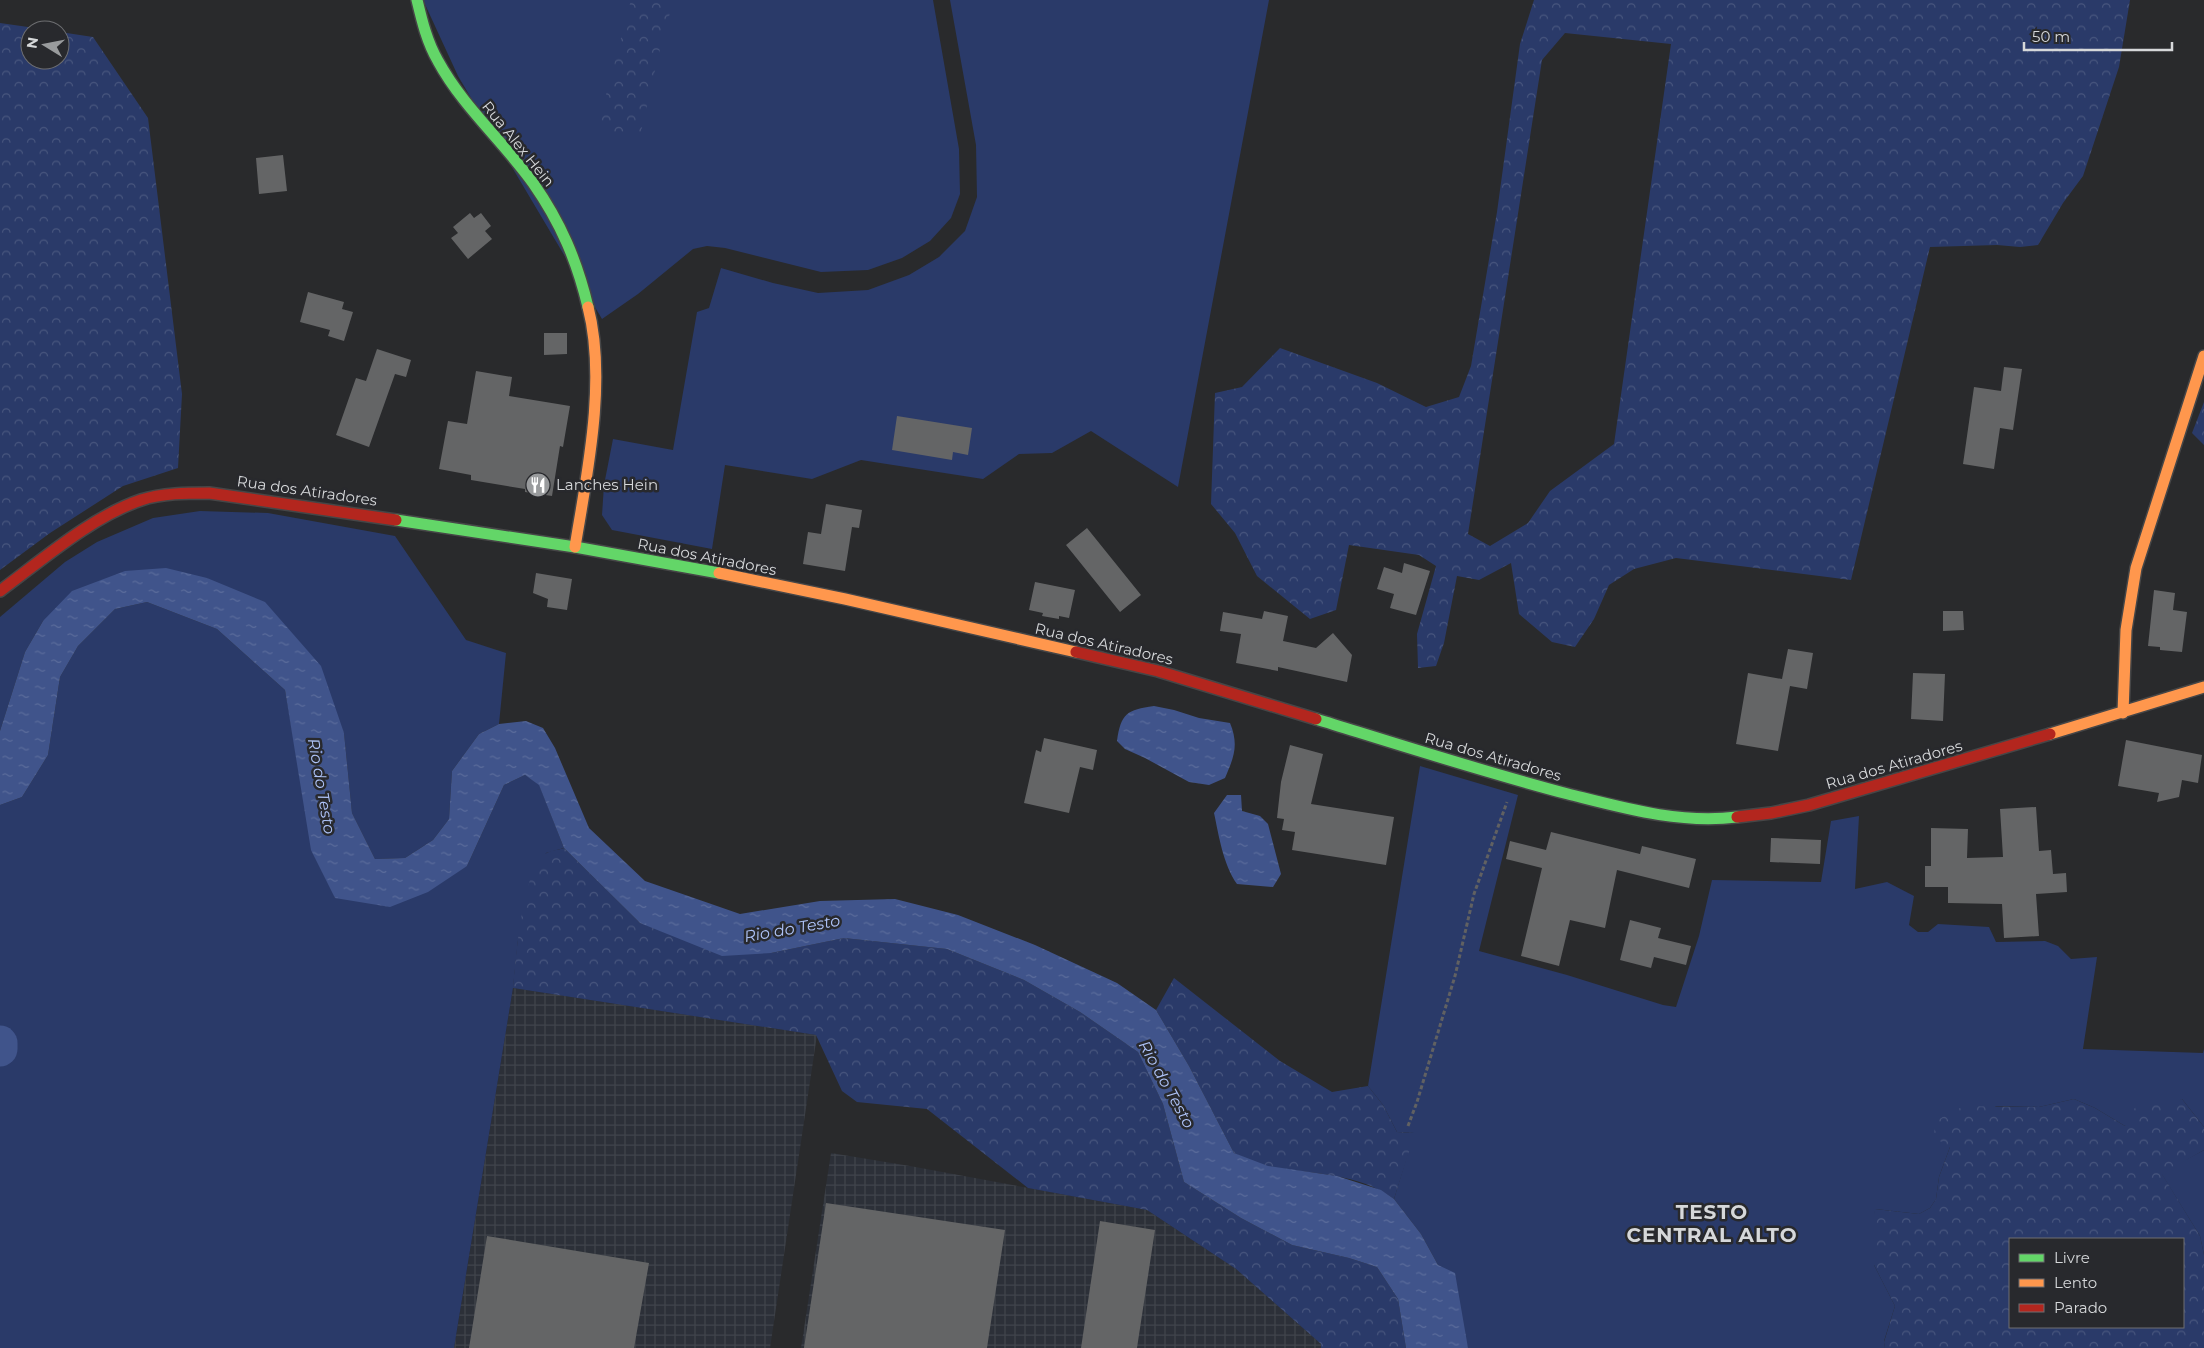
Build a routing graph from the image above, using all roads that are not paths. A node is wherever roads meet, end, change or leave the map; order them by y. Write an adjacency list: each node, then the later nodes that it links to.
1 (417, 0): 3 (street, Rua Alex Hein)
2 (2204, 356): 6 (street)
3 (575, 547): 4 (street, Rua dos Atiradores); 6 (street, Rua dos Atiradores)
4 (0, 591)
5 (2204, 687): 6 (street, Rua dos Atiradores)
6 (2123, 713)

